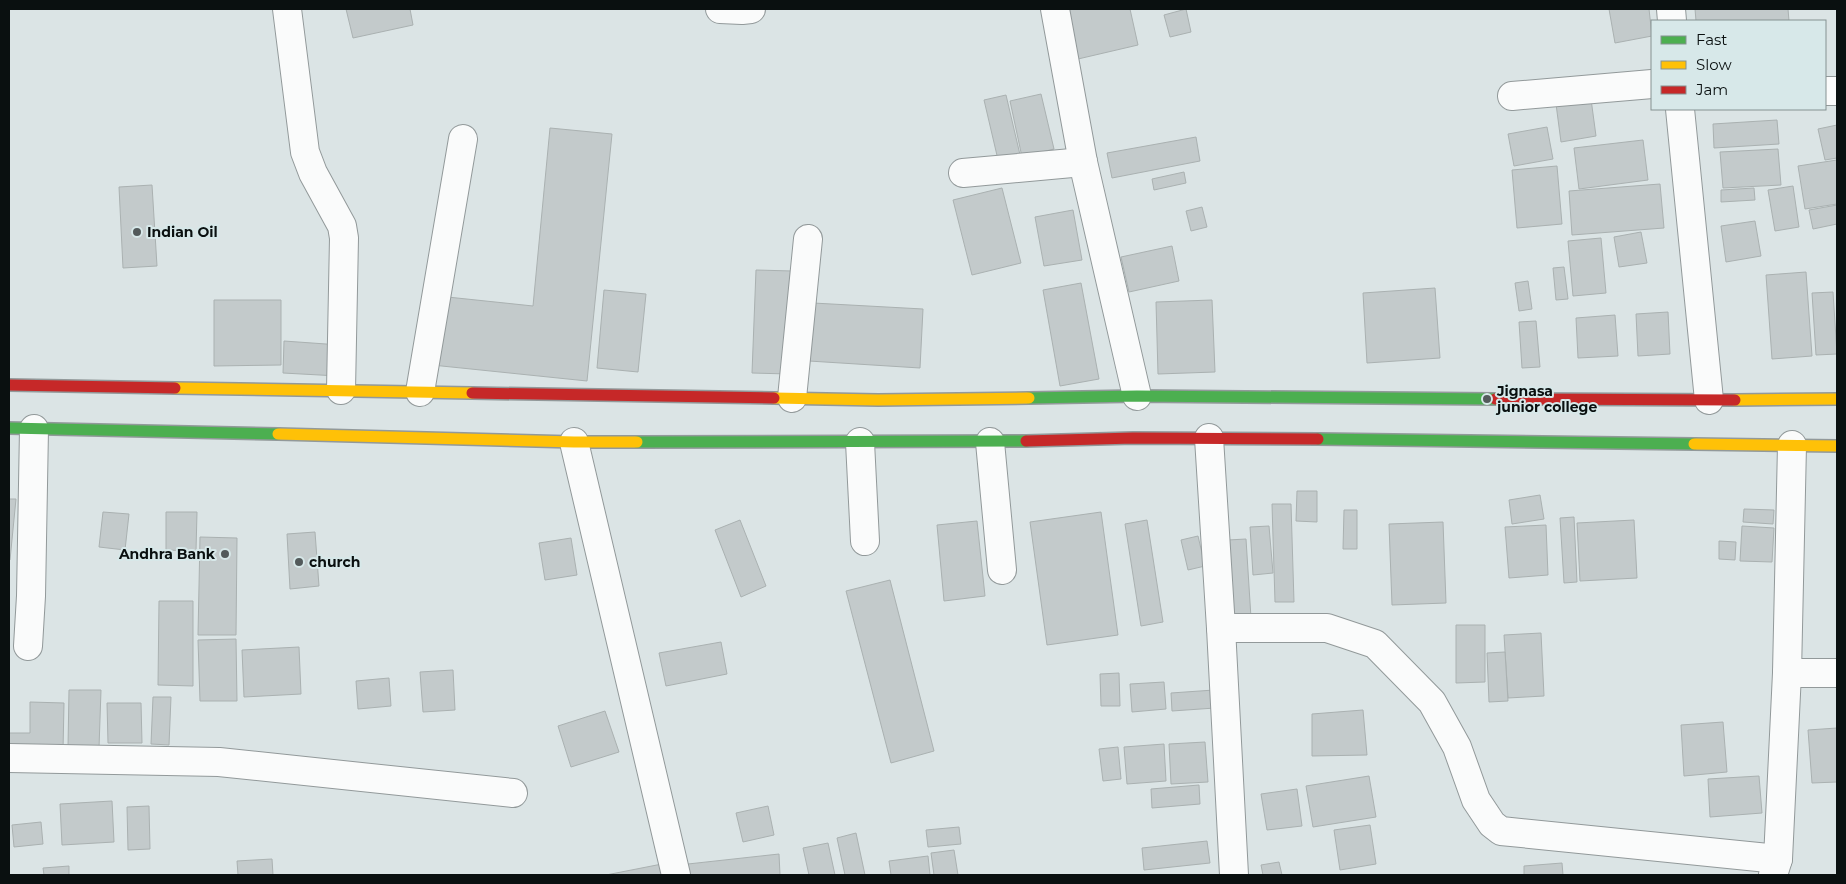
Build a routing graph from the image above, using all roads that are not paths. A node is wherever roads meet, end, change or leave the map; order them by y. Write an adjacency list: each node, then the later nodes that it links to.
1 (287, 9): 13 (street)
2 (720, 9): 3 (street)
3 (751, 9)
4 (1055, 9): 9 (street)
5 (1651, 84): 6 (street)
6 (1512, 96)
7 (1680, 110): 18 (street)
8 (463, 139): 14 (street)
9 (1083, 162): 10 (street); 15 (street)
10 (963, 173)
11 (808, 238): 16 (street)
12 (9, 385): 13 (highway)
13 (341, 390): 14 (highway)
14 (420, 392): 16 (highway)
15 (1137, 396): 16 (highway); 18 (highway)
16 (792, 398)
17 (1837, 399): 18 (highway)
18 (1709, 400)
19 (21, 428): 21 (highway); 29 (street)
20 (1209, 438): 23 (highway); 24 (highway); 28 (street)
21 (574, 442): 22 (highway); 35 (street)
22 (860, 442): 23 (highway); 26 (street)
23 (990, 442): 27 (street)
24 (1792, 445): 25 (highway); 30 (street)
25 (1837, 446)
26 (865, 541)
27 (1002, 570)
28 (1222, 628): 34 (street); 36 (street)
29 (28, 646)
30 (1787, 673): 31 (street); 34 (street)
31 (1837, 673)
32 (9, 758): 33 (street)
33 (513, 793)
34 (1776, 867)
35 (676, 875)
36 (1234, 875)

